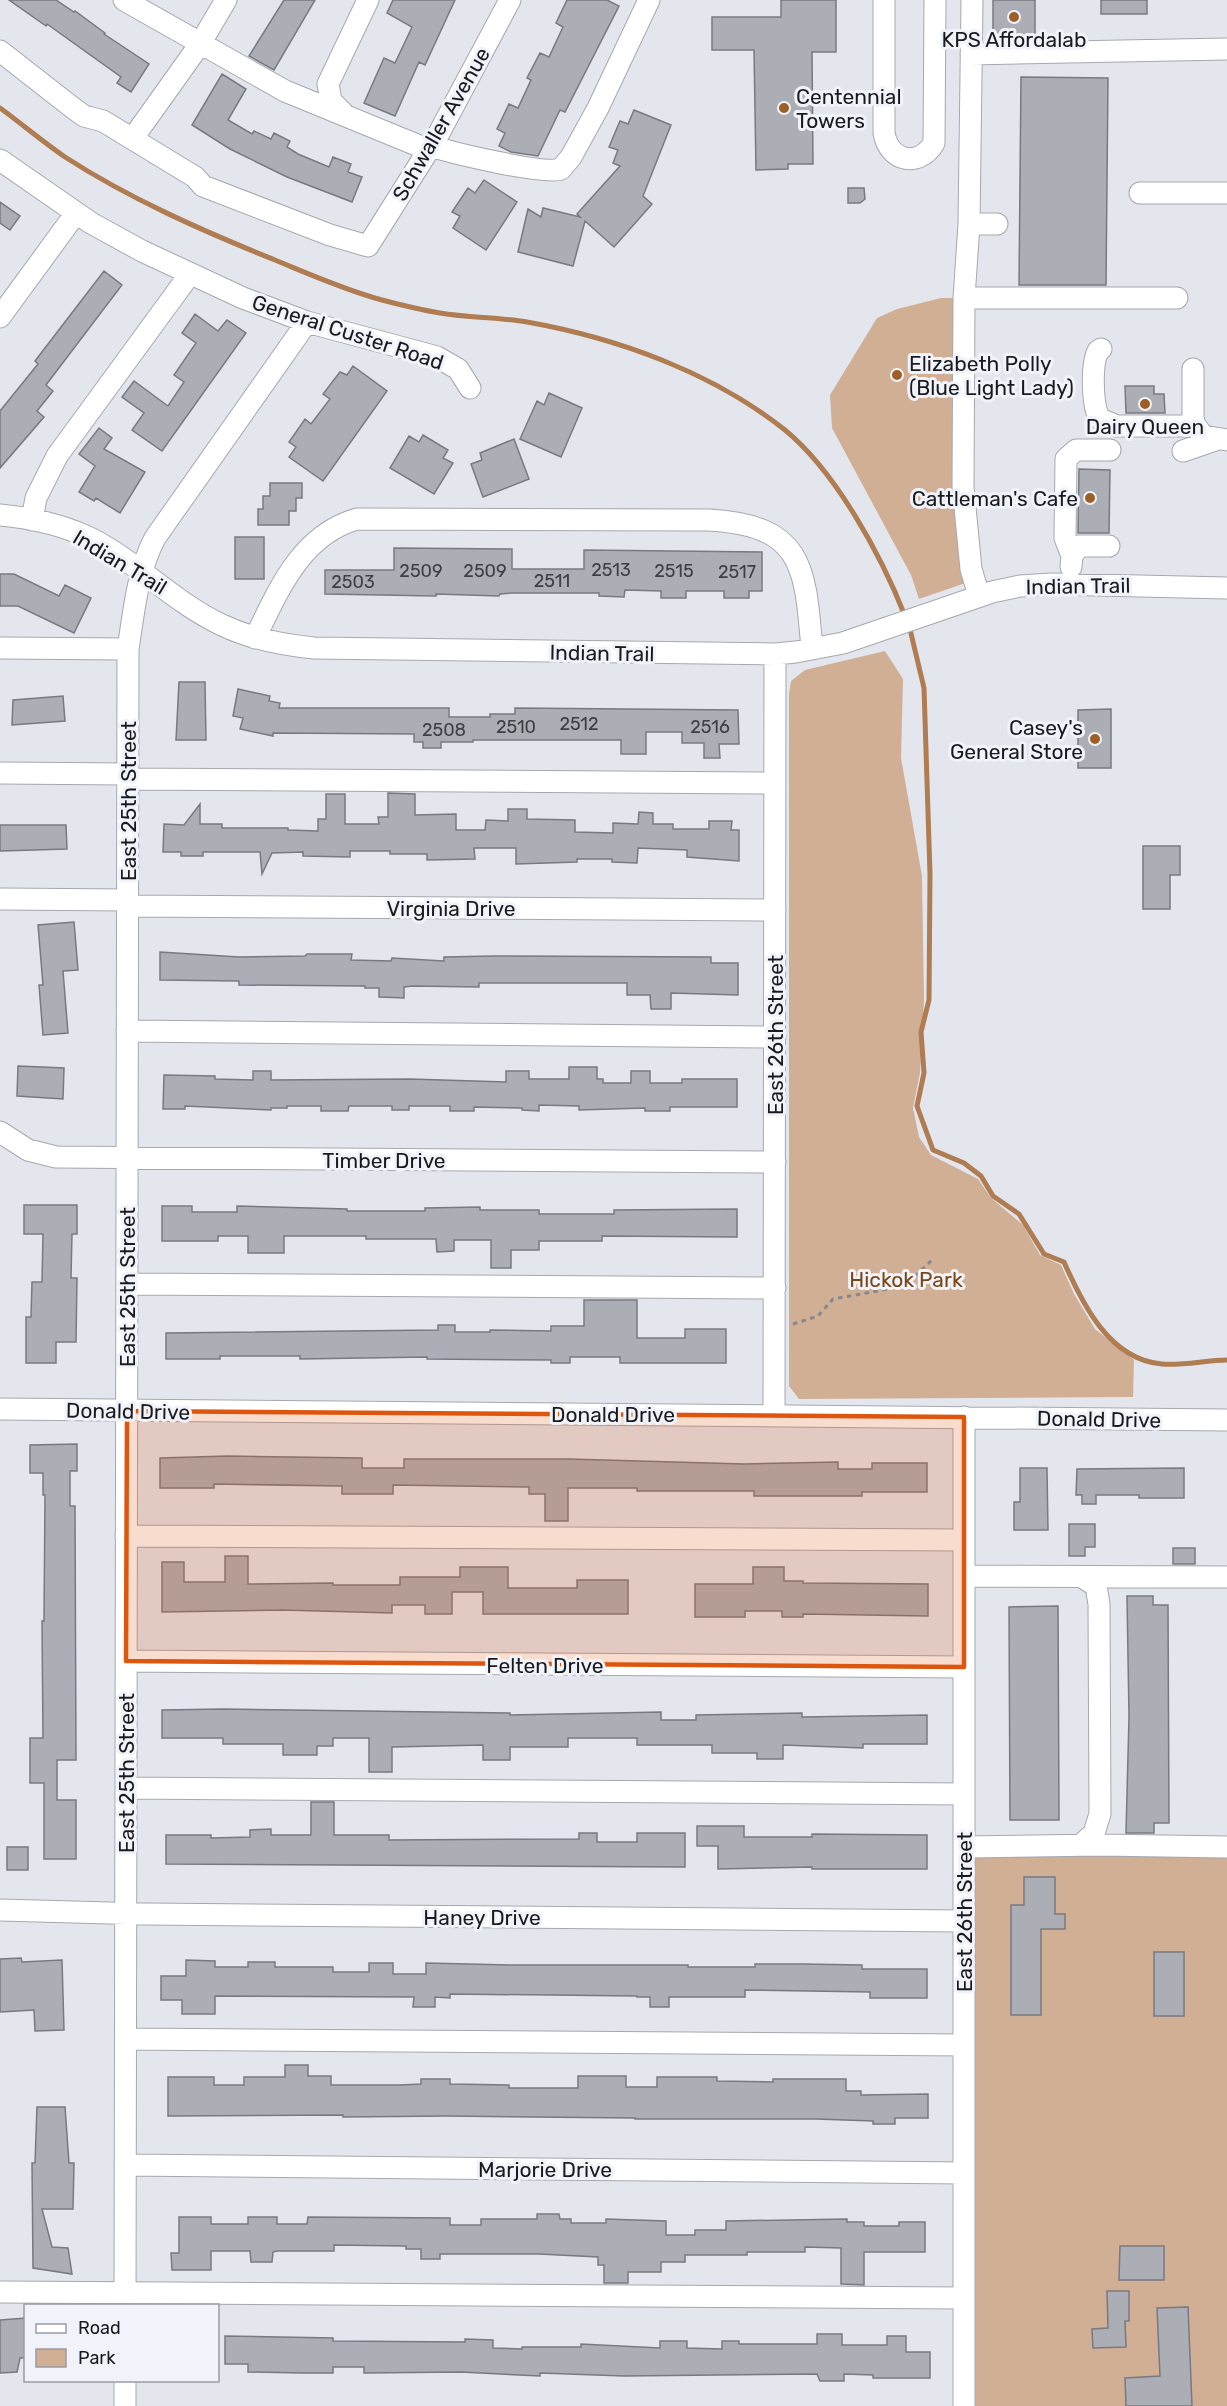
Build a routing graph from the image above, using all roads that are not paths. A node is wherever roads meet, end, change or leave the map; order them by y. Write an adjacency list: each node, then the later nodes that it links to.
1 (124, 0): 9 (street)
2 (226, 0): 9 (street)
3 (368, 0): 13 (street)
4 (510, 0): 17 (street, Schwaller Avenue)
5 (649, 0): 17 (street)
6 (884, 0): 7 (street)
7 (935, 0)
8 (972, 0): 12 (street)
9 (200, 44): 14 (street); 16 (street)
10 (1227, 49): 12 (street)
11 (0, 51): 16 (street)
12 (971, 54): 22 (street)
13 (329, 80): 14 (street); 15 (street)
14 (285, 91): 15 (street)
15 (343, 113): 17 (street)
16 (133, 138): 17 (street, Schwaller Avenue)
17 (430, 148)
18 (0, 160): 21 (street, General Custer Road)
19 (1227, 193): 20 (street)
20 (1140, 194)
21 (76, 213): 24 (street, General Custer Road); 27 (street)
22 (969, 224): 23 (street); 26 (street)
23 (997, 224)
24 (190, 274): 28 (street, General Custer Road); 37 (street)
25 (1177, 297): 26 (street)
26 (964, 298): 43 (street)
27 (3, 307)
28 (308, 322): 31 (street, General Custer Road); 40 (street, East 25th Street)
29 (1101, 349): 32 (street)
30 (1193, 369): 32 (street)
31 (470, 388)
32 (1195, 426): 33 (street)
33 (1222, 440): 35 (street)
34 (1110, 450): 39 (street)
35 (1183, 451)
36 (0, 515): 37 (street, Indian Trail)
37 (32, 520): 40 (street, Indian Trail)
38 (1109, 546): 39 (street)
39 (1072, 556): 41 (street)
40 (141, 572): 44 (street, Indian Trail); 46 (street, East 25th Street)
41 (1069, 584): 42 (street, Indian Trail); 43 (street, Indian Trail)
42 (1227, 588)
43 (979, 596): 47 (street, Indian Trail)
44 (255, 638): 47 (street); 48 (street, Indian Trail)
45 (0, 648): 46 (street)
46 (128, 649): 50 (street, East 25th Street)
47 (812, 649): 48 (street, Indian Trail)
48 (775, 654): 51 (street, East 26th Street)
49 (0, 773): 50 (street)
50 (128, 776): 51 (street); 53 (street, East 25th Street)
51 (775, 783): 54 (street, East 26th Street)
52 (0, 899): 53 (street, Virginia Drive)
53 (128, 903): 54 (street, Virginia Drive); 55 (street, East 25th Street)
54 (775, 910): 56 (street, East 26th Street)
55 (127, 1031): 56 (street); 58 (street, East 25th Street)
56 (775, 1037): 59 (street, East 26th Street)
57 (2, 1139): 58 (street, Timber Drive)
58 (127, 1158): 59 (street, Timber Drive); 60 (street, East 25th Street)
59 (775, 1162): 61 (street, East 26th Street)
60 (127, 1284): 61 (street); 63 (street, East 25th Street)
61 (775, 1288): 64 (street, East 26th Street)
62 (0, 1409): 63 (street, Donald Drive)
63 (127, 1411): 64 (street, Donald Drive); 67 (street, East 25th Street)
64 (774, 1415): 65 (street, Donald Drive)
65 (964, 1417): 66 (street, Donald Drive); 68 (street, East 26th Street)
66 (1227, 1420)
67 (126, 1536): 68 (street); 74 (street, East 25th Street)
68 (964, 1540): 69 (street, East 26th Street)
69 (964, 1576): 70 (street); 75 (street, East 26th Street)
70 (1082, 1577): 71 (street); 73 (street)
71 (1127, 1577): 72 (street); 73 (street)
72 (1227, 1577)
73 (1100, 1625): 78 (street)
74 (126, 1661): 75 (street, Felten Drive); 76 (street, East 25th Street)
75 (964, 1667): 77 (street, East 26th Street)
76 (126, 1788): 77 (street); 84 (street, East 25th Street)
77 (964, 1794): 81 (street, East 26th Street)
78 (1100, 1814): 79 (street); 80 (street)
79 (1081, 1845): 80 (street); 81 (street)
80 (1122, 1845): 82 (street)
81 (964, 1846): 85 (street, East 26th Street)
82 (1227, 1847)
83 (0, 1910): 84 (street, Haney Drive)
84 (126, 1914): 85 (street, Haney Drive); 86 (street, East 25th Street)
85 (964, 1921): 87 (street, East 26th Street)
86 (126, 2039): 87 (street); 88 (street, East 25th Street)
87 (964, 2045): 89 (street, East 26th Street)
88 (125, 2165): 89 (street, Marjorie Drive); 92 (street, East 25th Street)
89 (964, 2172): 91 (street, East 26th Street)
90 (0, 2292): 92 (street)
91 (964, 2298): 92 (street); 95 (street, East 26th Street)
92 (125, 2299)
93 (125, 2382): 94 (street)
94 (125, 2406)
95 (964, 2406)

